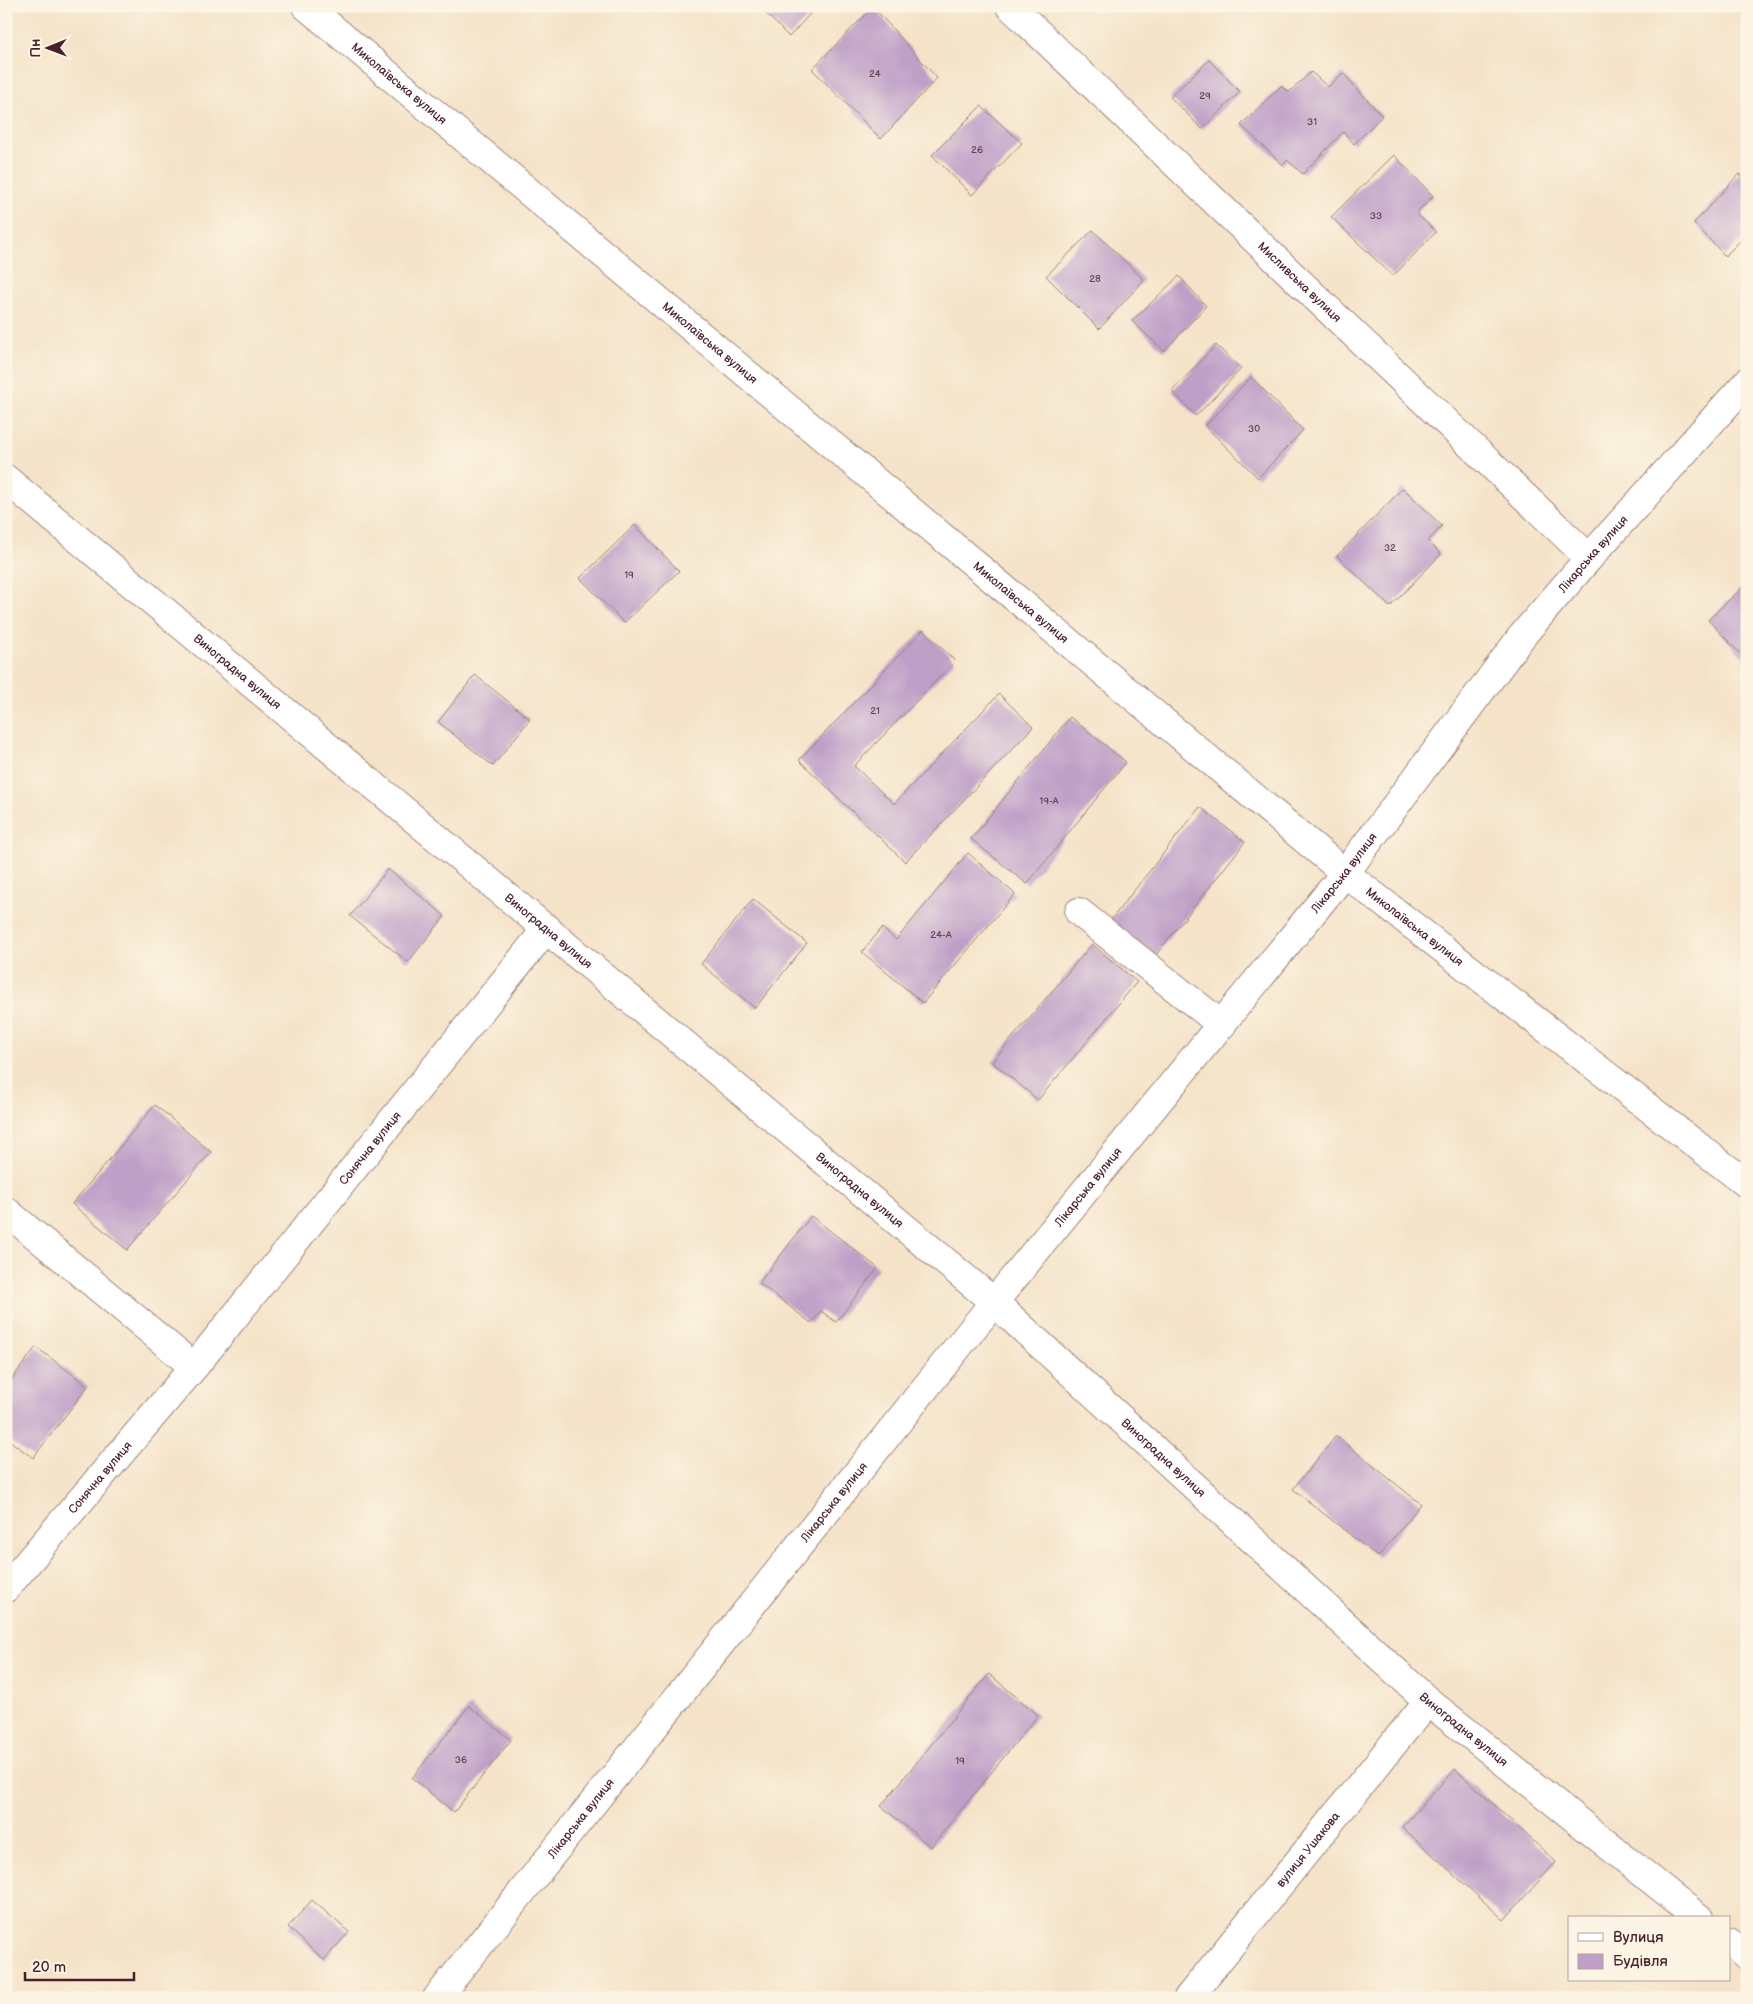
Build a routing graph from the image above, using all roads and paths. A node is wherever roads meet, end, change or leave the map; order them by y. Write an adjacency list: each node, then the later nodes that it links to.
1 (306, 6): 6 (street, Миколаївська вулиця)
2 (1010, 6): 5 (street, Мисливська вулиця)
3 (1747, 382): 5 (street, Лікарська вулиця)
4 (6, 478): 8 (street, Виноградна вулиця)
5 (1589, 558): 6 (street, Лікарська вулиця)
6 (1345, 873): 9 (street, Лікарська вулиця); 10 (street, Миколаївська вулиця)
7 (1079, 912): 9 (street)
8 (547, 928): 12 (street, Виноградна вулиця); 13 (street, Сонячна вулиця)
9 (1222, 1025): 12 (street, Лікарська вулиця)
10 (1745, 1179)
11 (6, 1211): 13 (street)
12 (994, 1302): 15 (street, Виноградна вулиця); 19 (street, Лікарська вулиця)
13 (194, 1368): 14 (street, Сонячна вулиця)
14 (6, 1588)
15 (1428, 1701): 16 (street, Виноградна вулиця); 20 (street, вулиця Ушакова)
16 (1697, 1916)
17 (1730, 1943): 18 (street)
18 (1747, 1956)
19 (437, 1998)
20 (1188, 1998)

